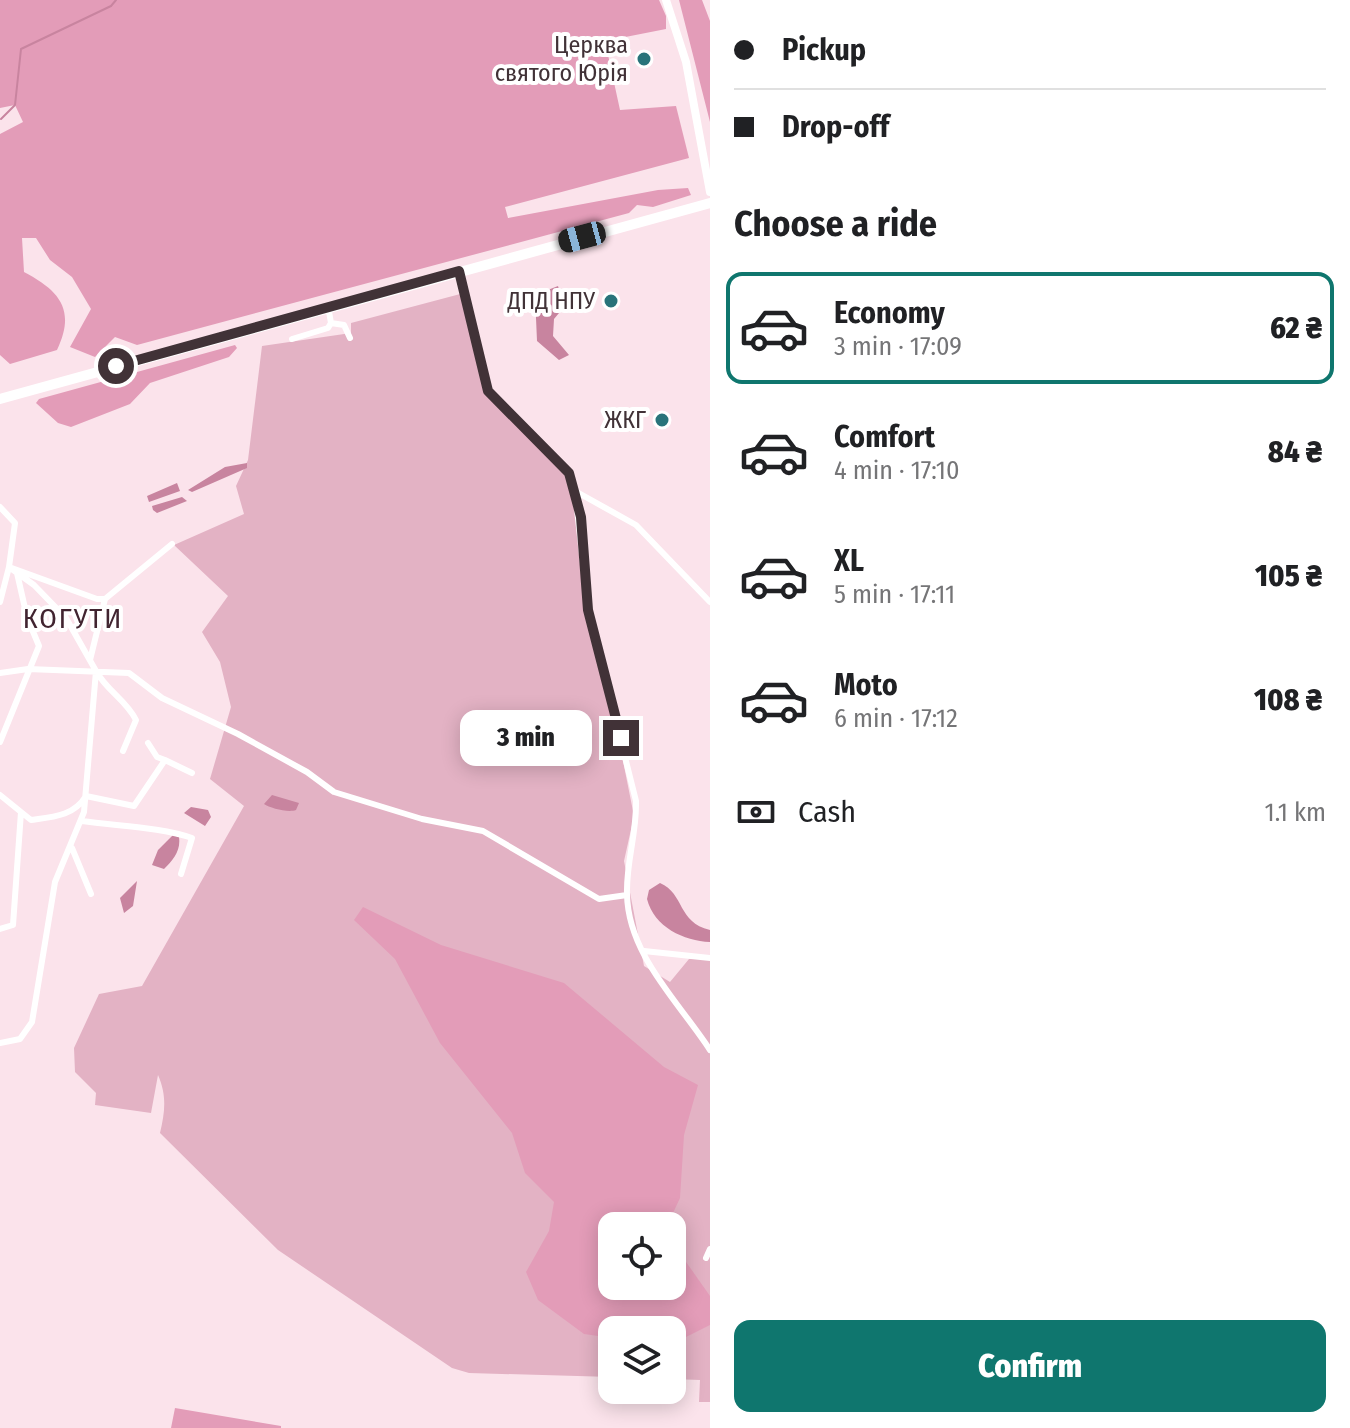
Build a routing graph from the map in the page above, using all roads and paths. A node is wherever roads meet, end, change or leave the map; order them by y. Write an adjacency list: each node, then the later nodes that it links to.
1 (666, 0): 2 (street)
2 (706, 138): 3 (street)
3 (710, 192)
4 (710, 203): 5 (highway)
5 (459, 271): 6 (highway); 11 (street)
6 (328, 306): 7 (street); 10 (highway)
7 (331, 323): 8 (street); 9 (street)
8 (350, 338)
9 (292, 339)
10 (0, 399)
11 (575, 491): 18 (street); 35 (street)
12 (0, 507): 14 (street)
13 (172, 544): 16 (street)
14 (9, 567): 15 (street); 16 (street); 17 (street)
15 (17, 572): 19 (street); 20 (street)
16 (105, 599): 19 (street)
17 (0, 602)
18 (710, 602)
19 (90, 660): 21 (street)
20 (28, 669): 21 (street); 22 (street); 23 (street)
21 (96, 671): 25 (street); 29 (street); 35 (street)
22 (0, 673)
23 (0, 742)
24 (148, 743): 26 (street)
25 (123, 751)
26 (165, 760): 27 (street); 29 (street)
27 (192, 773)
28 (0, 795): 30 (street)
29 (86, 796): 30 (street); 31 (street)
30 (21, 812): 36 (street)
31 (82, 821): 32 (street); 33 (street)
32 (72, 848): 34 (street); 39 (street)
33 (181, 874)
34 (91, 894)
35 (627, 895): 37 (street)
36 (0, 929)
37 (644, 951): 38 (street); 40 (street)
38 (710, 958)
39 (0, 1043)
40 (710, 1050)
41 (710, 1249): 42 (street)
42 (706, 1258)

